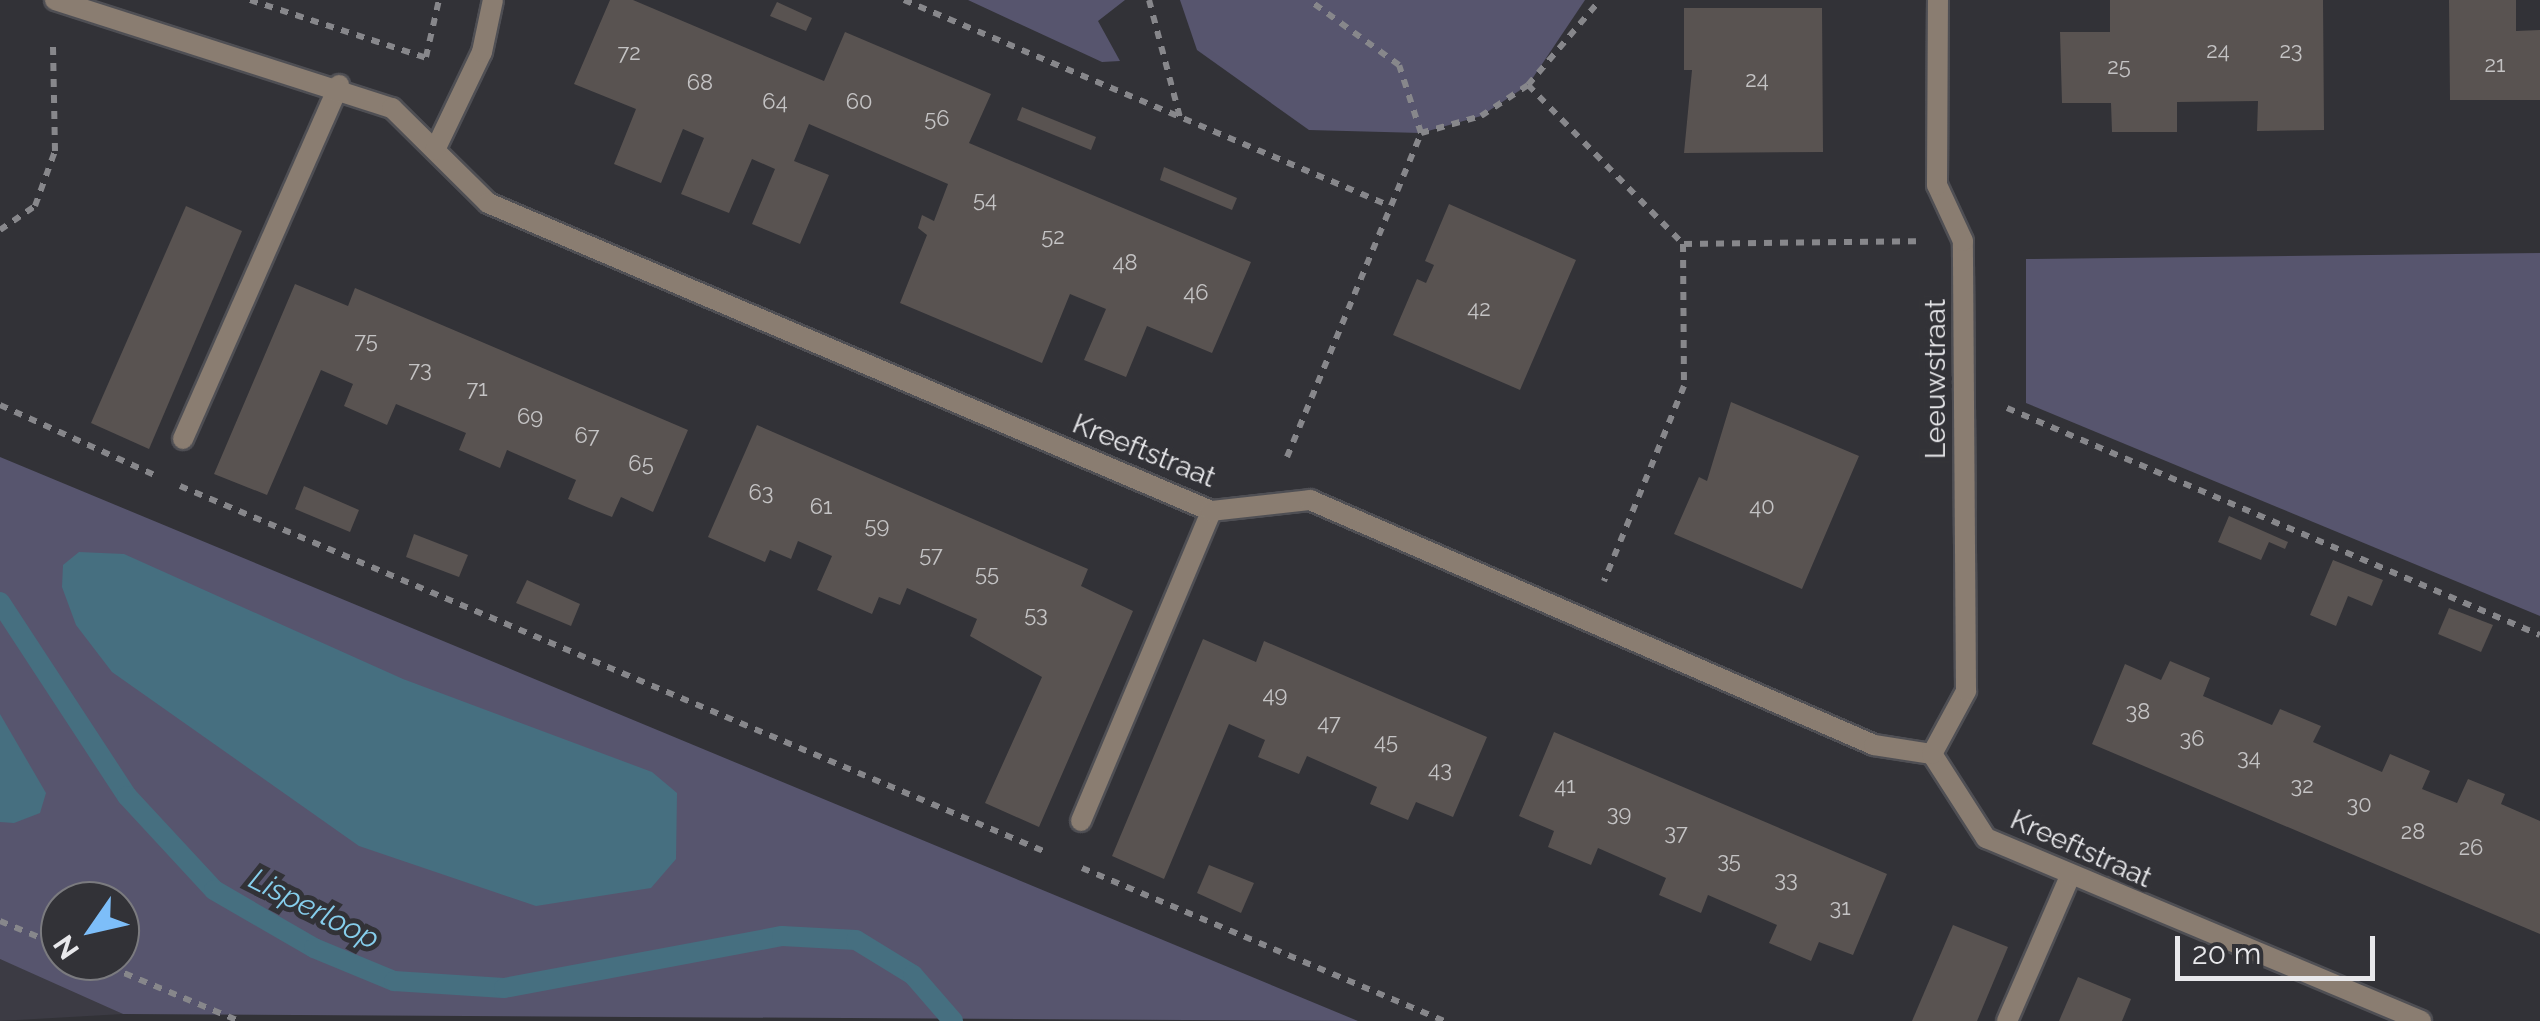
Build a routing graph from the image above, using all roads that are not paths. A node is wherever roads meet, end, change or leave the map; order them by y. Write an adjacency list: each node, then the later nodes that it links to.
1 (56, 0): 4 (street, Kreeftstraat)
2 (493, 0): 5 (street)
3 (1938, 0): 8 (street, Leeuwstraat)
4 (339, 86): 5 (street, Kreeftstraat); 6 (street)
5 (435, 150): 7 (street, Kreeftstraat)
6 (182, 440)
7 (1211, 511): 8 (street, Kreeftstraat); 9 (street)
8 (1932, 754): 10 (street, Kreeftstraat)
9 (1082, 821)
10 (2070, 876): 11 (street); 12 (street, Kreeftstraat)
11 (2006, 1021)
12 (2421, 1021)

